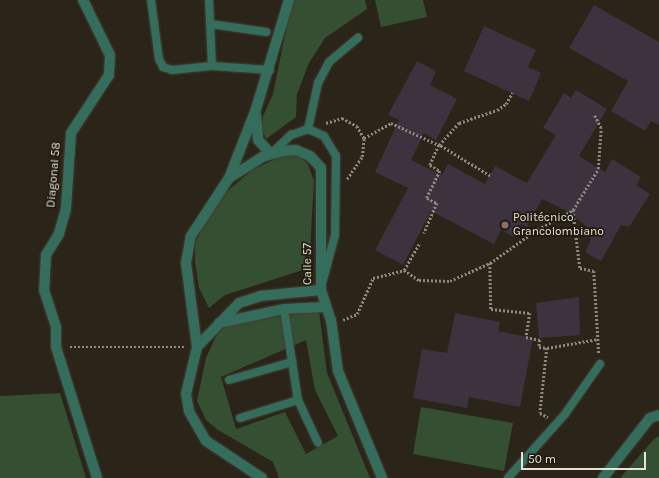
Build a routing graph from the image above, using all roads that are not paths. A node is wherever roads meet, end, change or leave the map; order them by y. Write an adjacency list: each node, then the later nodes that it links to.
1 (83, 0): 26 (street, Diagonal 58)
2 (151, 0): 8 (lane)
3 (209, 0): 5 (lane)
4 (289, 0): 9 (street)
5 (210, 24): 6 (lane); 8 (lane)
6 (266, 32)
7 (358, 38): 11 (lane)
8 (212, 66): 9 (lane)
9 (270, 70): 10 (street)
10 (256, 109): 12 (street); 13 (street)
11 (311, 129): 12 (lane); 14 (lane)
12 (271, 154): 13 (street, Calle 57); 14 (street, Calle 57)
13 (229, 178): 18 (street)
14 (321, 290): 15 (street, Calle 57); 17 (street)
15 (325, 307): 16 (street); 28 (street, Calle 57)
16 (284, 309): 17 (street); 19 (lane)
17 (219, 323): 18 (street)
18 (197, 347): 27 (street)
19 (292, 362): 21 (lane); 22 (lane)
20 (600, 364): 29 (lane)
21 (229, 380)
22 (298, 400): 24 (lane); 25 (lane)
23 (659, 415): 30 (street)
24 (240, 418)
25 (318, 443)
26 (97, 478)
27 (262, 478)
28 (382, 478)
29 (508, 478)
30 (603, 478)

